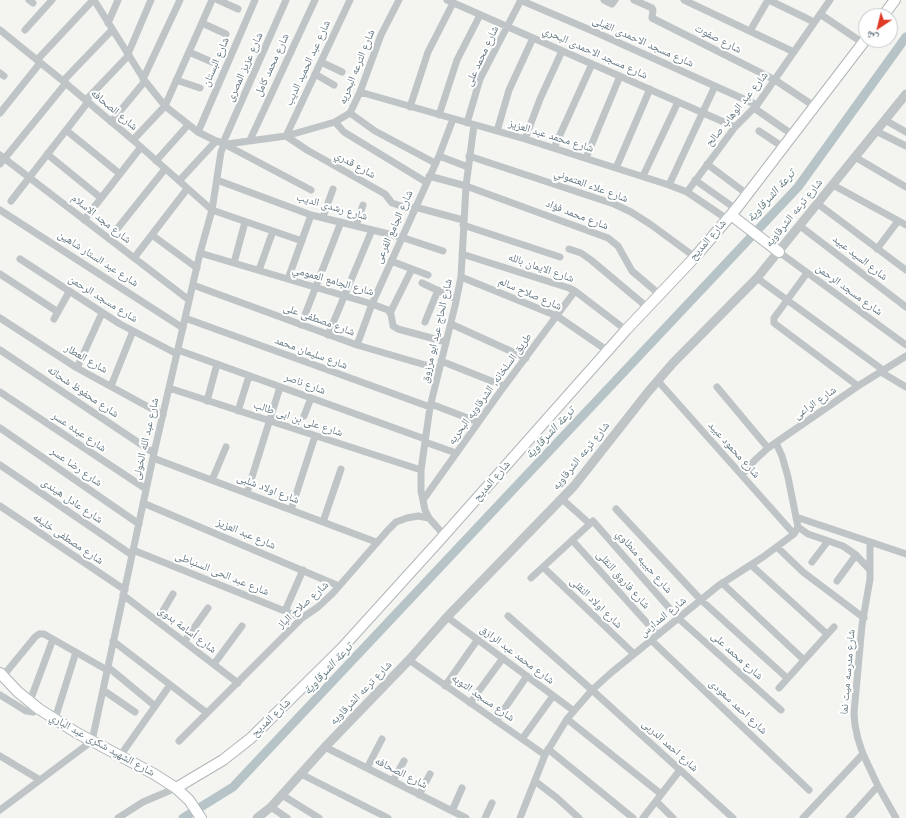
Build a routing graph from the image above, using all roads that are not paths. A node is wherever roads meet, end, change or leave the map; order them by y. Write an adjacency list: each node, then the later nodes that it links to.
1 (52, 0): 29 (street)
2 (94, 0): 27 (street); 40 (street)
3 (118, 0): 27 (street)
4 (151, 0): 39 (street)
5 (180, 0): 47 (street)
6 (212, 0): 26 (street)
7 (218, 0): 22 (street)
8 (255, 0): 78 (street, شارع البستان)
9 (286, 0): 85 (street, شارع عزيز المصرى)
10 (315, 0): 84 (street, شارع محمد كامل)
11 (350, 0): 42 (street, شارع عبد الحميد الديب)
12 (399, 0): 55 (street, شارع الترعه البحريه)
13 (520, 0): 28 (street, شارع محمد على); 52 (street, شارع مسجد الاحمدى القبلى)
14 (604, 0): 15 (street)
15 (615, 0)
16 (684, 0): 30 (street)
17 (768, 0): 21 (street); 30 (street)
18 (830, 0): 23 (street, شارع عبد الوهاب صالح)
19 (450, 1): 24 (street, شارع مسجد الاحمدى البحري); 61 (street)
20 (638, 1): 49 (street, شارع صفوت)
21 (784, 3): 25 (street)
22 (238, 9)
23 (820, 14): 25 (street, شارع عبد الوهاب صالح); 33 (street)
24 (480, 15): 28 (street, شارع مسجد الاحمدى البحري); 66 (street)
25 (814, 22): 38 (street, شارع عبد الوهاب صالح)
26 (202, 23): 32 (street); 37 (street)
27 (110, 26): 39 (street); 50 (street)
28 (507, 27): 34 (street, شارع مسجد الاحمدى البحري); 71 (street, شارع محمد على)
29 (25, 30)
30 (750, 31): 38 (street)
31 (1, 33): 40 (street, شارع الصحافه)
32 (226, 34)
33 (858, 37)
34 (533, 38): 36 (street, شارع مسجد الاحمدى البحري); 76 (street)
35 (859, 48): 60 (main road, شارع المديح)
36 (562, 50): 43 (street, شارع مسجد الاحمدى البحري); 82 (street)
37 (188, 52): 41 (street); 48 (street)
38 (794, 52): 49 (street, شارع عبد الوهاب صالح)
39 (128, 54): 47 (street); 57 (street)
40 (39, 61): 50 (street, شارع الصحافه); 63 (street)
41 (212, 62)
42 (321, 62): 44 (street); 45 (street, شارع عبد الحميد الديب)
43 (592, 64): 46 (street, شارع مسجد الاحمدى البحري); 89 (street)
44 (342, 72)
45 (315, 74): 51 (street); 81 (street, شارع عبد الحميد الديب)
46 (620, 76): 54 (street, شارع مسجد الاحمدى البحري); 93 (street)
47 (144, 80): 59 (street); 69 (street)
48 (176, 80): 53 (street); 59 (street)
49 (775, 80): 60 (street, شارع صفوت); 62 (street, شارع عبد الوهاب صالح)
50 (65, 82): 57 (street, شارع الصحافه); 95 (street)
51 (334, 85)
52 (715, 86): 62 (street, شارع مسجد الاحمدى القبلى); 65 (street)
53 (200, 88)
54 (650, 89): 58 (street, شارع مسجد الاحمدى البحري); 100 (street)
55 (360, 92): 61 (street, شارع محمد عبد العزيز); 64 (street, شارع الترعه البحريه)
56 (906, 94): 68 (street, شارع ترعه الشرقاويه)
57 (87, 101): 69 (street, شارع الصحافه); 74 (street)
58 (678, 102): 65 (street, شارع مسجد الاحمدى البحري); 103 (street)
59 (165, 106): 72 (street); 83 (street)
60 (814, 106): 80 (main road, شارع المديح)
61 (410, 107): 66 (street, شارع محمد عبد العزيز)
62 (756, 107): 73 (street, شارع عبد الوهاب صالح); 80 (street, شارع مسجد الاحمدى القبلى)
63 (0, 113)
64 (350, 113): 70 (street, شارع الترعه البحريه); 97 (street)
65 (703, 113): 73 (street, شارع مسجد الاحمدى البحري); 109 (street)
66 (439, 115): 67 (street, شارع محمد عبد العزيز)
67 (453, 119): 71 (street, شارع محمد عبد العزيز); 91 (street, شارع الجامع الفرعى)
68 (885, 120): 75 (street, شارع ترعه الشرقاويه); 79 (street)
69 (111, 122): 83 (street, شارع الصحافه)
70 (335, 122): 81 (street, شارع الترعه البحريه); 105 (street, شارع محمد فؤاد)
71 (470, 124): 76 (street, شارع محمد عبد العزيز); 92 (street, شارع الحاج عيد ابو مرزوق)
72 (188, 125): 78 (street); 96 (street)
73 (736, 127): 98 (street, شارع عبد الوهاب صالح)
74 (66, 130): 90 (street); 102 (street)
75 (876, 130): 87 (street); 94 (street, شارع ترعه الشرقاويه)
76 (497, 131): 82 (street, شارع محمد عبد العزيز)
77 (759, 131): 86 (street)
78 (198, 132): 85 (street)
79 (906, 132)
80 (793, 135): 86 (main road, شارع المديح)
81 (286, 136): 84 (street, شارع الترعه البحريه); 122 (street, شارع قدري)
82 (525, 139): 89 (street, شارع محمد عبد العزيز)
83 (133, 140): 88 (street, شارع الصحافه)
84 (250, 140): 85 (street, شارع الترعه البحريه)
85 (223, 143): 106 (street, شارع عبد الله الخولى); 108 (street); 115 (street)
86 (784, 146): 117 (main road, شارع المديح)
87 (906, 146)
88 (141, 147): 96 (street, شارع الصحافه); 102 (street)
89 (554, 148): 93 (street, شارع محمد عبد العزيز)
90 (47, 154): 104 (street); 118 (street)
91 (439, 156): 97 (street, شارع الجامع الفرعى); 99 (street)
92 (469, 156): 99 (street, شارع الحاج عيد ابو مرزوق); 149 (street, شارع علاء العتموني)
93 (586, 158): 100 (street, شارع محمد عبد العزيز)
94 (855, 158): 110 (street, شارع ترعه الشرقاويه); 112 (street)
95 (2, 159): 104 (street, شارع مجد الاسلام)
96 (156, 161): 101 (street, شارع الصحافه)
97 (435, 163): 105 (street, شارع الجامع الفرعى)
98 (707, 164): 107 (street, شارع عبد الوهاب صالح); 117 (street)
99 (468, 167): 111 (street, شارع الحاج عيد ابو مرزوق)
100 (616, 168): 103 (street, شارع محمد عبد العزيز)
101 (165, 169): 108 (street, شارع الصحافه); 140 (street)
102 (120, 174): 118 (street)
103 (643, 176): 109 (street, شارع محمد عبد العزيز)
104 (29, 177): 119 (street); 128 (street, شارع مجد الاسلام)
105 (428, 179): 111 (street, شارع محمد فؤاد); 122 (street, شارع الجامع الفرعى)
106 (217, 180): 124 (street, شارع عبد الله الخولى); 125 (street, شارع رشدى الديب)
107 (695, 180): 116 (street, شارع عبد الوهاب صالح); 126 (street)
108 (179, 181): 113 (street, شارع الصحافه)
109 (669, 185): 116 (street, شارع محمد عبد العزيز)
110 (833, 185): 120 (street, شارع ترعه الشرقاويه); 129 (street)
111 (466, 186): 132 (street, شارع الحاج عيد ابو مرزوق); 170 (street, شارع محمد فؤاد)
112 (906, 187)
113 (187, 189): 124 (street, شارع الصحافه); 138 (street)
114 (333, 189): 127 (street)
115 (311, 190)
116 (687, 192): 126 (street, شارع محمد عبد العزيز)
117 (747, 194): 126 (main road, شارع المديح)
118 (101, 198): 128 (street)
119 (11, 201)
120 (818, 204): 135 (street, شارع ترعه الشرقاويه); 144 (street)
121 (363, 205): 134 (street)
122 (414, 208): 132 (street, شارع قدري); 139 (street, شارع الجامع الفرعى)
123 (0, 210): 188 (street, شارع عبد الستار شاهين)
124 (212, 210): 130 (street); 146 (street, شارع عبد الله الخولى)
125 (311, 214): 127 (street, شارع رشدى الديب); 141 (street)
126 (731, 214): 143 (main road); 149 (main road, شارع المديح)
127 (323, 218): 131 (street, شارع رشدى الديب)
128 (84, 220): 140 (street, شارع مجد الاسلام)
129 (898, 221): 133 (street); 144 (street)
130 (245, 222): 137 (street); 153 (street)
131 (341, 222): 134 (street, شارع رشدى الديب); 166 (street)
132 (463, 222): 147 (street, شارع الحاج عيد ابو مرزوق); 148 (street, شارع قدري)
133 (906, 225)
134 (356, 226): 136 (street, شارع رشدى الديب)
135 (800, 226): 143 (street, شارع ترعه الشرقاويه); 177 (street, شارع السيد عبيد)
136 (372, 230): 139 (street, شارع رشدى الديب); 171 (street)
137 (273, 231): 141 (street); 157 (street)
138 (152, 235): 150 (street); 155 (street)
139 (401, 238): 145 (street, شارع رشدى الديب); 152 (street, شارع الجامع الفرعى)
140 (109, 239): 150 (street, شارع مجد الاسلام)
141 (302, 241): 163 (street)
142 (569, 249): 176 (street)
143 (776, 249): 158 (street, شارع مسجد الرحمن); 162 (street, شارع ترعه الشرقاويه)
144 (877, 249): 154 (street)
145 (443, 251)
146 (200, 253): 153 (street, شارع الجامع العمومي); 155 (street, شارع عبد الله الخولى)
147 (462, 254): 161 (street, شارع الحاج عيد ابو مرزوق); 168 (street, شارع الايمان بالله)
148 (560, 257)
149 (695, 257): 170 (main road, شارع المديح)
150 (134, 258): 173 (street, شارع مجد الاسلام)
151 (20, 259): 169 (street, شارع مسجد الرحمن)
152 (391, 261): 156 (street); 175 (street, شارع الجامع الفرعى)
153 (234, 263): 157 (street, شارع الجامع العمومي)
154 (905, 266)
155 (197, 268): 165 (street, شارع عبد الله الخولى)
156 (412, 269): 160 (street); 179 (street)
157 (259, 270): 163 (street, شارع الجامع العمومي)
158 (807, 273): 174 (street); 194 (street, شارع مسجد الرحمن)
159 (0, 274): 178 (street)
160 (428, 276)
161 (460, 277): 172 (street, شارع الحاج عيد ابو مرزوق); 181 (street, شارع صلاح سالم)
162 (757, 278): 174 (street); 206 (street, شارع ترعه الشرقاويه)
163 (288, 279): 166 (street, شارع الجامع العمومي)
164 (422, 283): 167 (street)
165 (193, 285): 173 (street, شارع عبد الله الخولى); 187 (street, شارع مصطفى على)
166 (316, 287): 171 (street, شارع الجامع العمومي); 187 (street)
167 (438, 290): 172 (street); 185 (street)
168 (575, 291): 181 (street, طريق السلخانه, الشرقاويه البحريه); 189 (street, شارع الايمان بالله)
169 (69, 292): 178 (street); 180 (street, شارع مسجد الرحمن)
170 (659, 294): 176 (main road, شارع المديح)
171 (344, 296): 175 (street, شارع الجامع العمومي); 191 (street)
172 (456, 299): 186 (street, شارع الحاج عيد ابو مرزوق)
173 (190, 300): 183 (street, شارع عبد الله الخولى)
174 (787, 300): 204 (street); 209 (street)
175 (372, 304): 179 (street, شارع الجامع العمومي); 193 (street, شارع الجامع الفرعى)
176 (647, 307): 189 (main road, شارع المديح)
177 (906, 307)
178 (58, 312): 184 (street)
179 (390, 312): 192 (street)
180 (102, 313): 190 (street, شارع مسجد الرحمن); 202 (street)
181 (557, 316): 196 (street, شارع صلاح سالم); 199 (street, طريق السلخانه, الشرقاويه البحريه)
182 (0, 318): 202 (street, شارع العطار)
183 (186, 318): 188 (street, شارع عبد الله الخولى); 217 (street, شارع سليمان محمد)
184 (54, 319)
185 (425, 322)
186 (451, 324): 192 (street, شارع الحاج عيد ابو مرزوق); 199 (street)
187 (301, 325): 191 (street, شارع مصطفى على)
188 (183, 328): 197 (street, شارع عبد الله الخولى)
189 (626, 330): 196 (main road, شارع المديح)
190 (133, 331): 197 (street, شارع مسجد الرحمن); 207 (street)
191 (328, 335): 193 (street, شارع مصطفى على)
192 (446, 342): 200 (street, شارع الحاج عيد ابو مرزوق)
193 (357, 345): 203 (street, شارع مصطفى على)
194 (906, 346)
195 (0, 350): 230 (street, شارع محفوظ شحاته)
196 (608, 351): 250 (main road, شارع المديح)
197 (178, 352): 201 (street, شارع ناصر); 213 (street, شارع عبد الله الخولى)
198 (906, 356): 204 (street, شارع الراعى)
199 (526, 358): 208 (street, طريق السلخانه, الشرقاويه البحريه)
200 (441, 361): 203 (street, شارع الحاج عيد ابو مرزوق); 208 (street)
201 (218, 364): 205 (street, شارع ناصر); 216 (street)
202 (77, 368): 207 (street, شارع العطار)
203 (439, 369): 217 (street, شارع الحاج عيد ابو مرزوق)
204 (882, 371): 209 (street, شارع الراعى); 212 (street)
205 (249, 376): 210 (street, شارع ناصر); 218 (street)
206 (658, 381): 234 (street, شارع محمود عبيد); 238 (street, شارع ترعه الشرقاويه)
207 (111, 386): 219 (street, شارع العطار)
208 (504, 386): 222 (street, طريق السلخانه, الشرقاويه البحريه)
209 (858, 386): 226 (street, شارع الراعى)
210 (280, 387): 215 (street, شارع ناصر); 221 (street)
211 (717, 387): 228 (street)
212 (906, 387)
213 (169, 388): 216 (street, شارع على بن ابى طالب); 219 (street, شارع عبد الله الخولى)
214 (0, 392): 236 (street, شارع عبده عسر)
215 (311, 398): 220 (street); 225 (street, شارع ناصر)
216 (207, 401): 218 (street, شارع على بن ابى طالب)
217 (431, 406): 222 (street, شارع سليمان محمد); 225 (street, شارع الحاج عيد ابو مرزوق)
218 (238, 411): 221 (street, شارع على بن ابى طالب)
219 (163, 414): 230 (street, شارع عبد الله الخولى)
220 (304, 416)
221 (270, 421): 224 (street, شارع على بن ابى طالب); 237 (street)
222 (478, 422): 229 (street, طريق السلخانه, الشرقاويه البحريه)
223 (0, 428): 248 (street, شارع رضا عسر)
224 (315, 436): 233 (street, شارع على بن ابى طالب); 243 (street)
225 (425, 440): 229 (street, شارع ناصر); 233 (street, شارع الحاج عيد ابو مرزوق)
226 (776, 443): 228 (street, شارع الراعى); 244 (street)
227 (226, 447): 235 (street)
228 (768, 448): 234 (street, شارع الراعى)
229 (456, 452): 239 (street, طريق السلخانه, الشرقاويه البحريه)
230 (154, 455): 235 (street, شارع اولاد شلبى); 236 (street, شارع عبد الله الخولى)
231 (0, 465): 256 (street, شارع عادل هيندى)
232 (341, 469): 246 (street)
233 (421, 470): 239 (street, شارع الحاج عيد ابو مرزوق)
234 (742, 475): 249 (street, شارع محمود عبيد)
235 (212, 480): 237 (street, شارع اولاد شلبى)
236 (146, 489): 240 (street, شارع عبد الله الخولى)
237 (247, 493): 243 (street, شارع اولاد شلبى)
238 (562, 499): 247 (street, شارع حبيبه منطاوي); 274 (street, شارع ترعه الشرقاويه)
239 (422, 500): 245 (street, شارع الحاج عيد ابو مرزوق)
240 (143, 504): 248 (street, شارع عبد الله الخولى); 262 (street, شارع عبد العزيز)
241 (0, 506): 268 (street, شارع مصطفى خليفه)
242 (616, 509): 270 (street)
243 (291, 510): 246 (street, شارع اولاد شلبى)
244 (796, 517): 249 (street); 254 (street)
245 (429, 518): 250 (street, شارع الحاج عيد ابو مرزوق); 253 (street, شارع صلاح الباز)
246 (323, 522): 253 (street, شارع اولاد شلبى)
247 (591, 522): 251 (street); 276 (street, شارع حبيبه منطاوي)
248 (139, 524): 256 (street, شارع عبد الله الخولى)
249 (796, 530): 252 (street); 255 (street, شارع المدارس)
250 (444, 535): 335 (main road, شارع المديح)
251 (572, 540): 261 (street); 282 (street, شارع فاروق النقلى)
252 (828, 540): 258 (street); 259 (street)
253 (376, 542): 267 (street, شارع صلاح الباز)
254 (870, 542): 257 (street); 263 (street, شارع مدرسه ميت نما)
255 (776, 547): 260 (street, شارع المدارس); 277 (street)
256 (133, 553): 268 (street, شارع عبد الله الخولى); 272 (street, شارع عبد الحى السنباطى)
257 (906, 554)
258 (856, 555): 263 (street); 265 (street)
259 (812, 562)
260 (751, 564): 266 (street, شارع المدارس); 281 (street)
261 (543, 567): 264 (street); 289 (street, شارع اولاد النقلى)
262 (303, 570): 267 (street, شارع عبد العزيز); 272 (street)
263 (870, 570): 277 (street, شارع مدرسه ميت نما)
264 (531, 578)
265 (836, 580)
266 (722, 583): 270 (street, شارع المدارس); 292 (street)
267 (339, 586): 275 (street, شارع صلاح الباز)
268 (124, 593): 278 (street, شارع أسامة بدوى); 286 (street, شارع عبد الله الخولى)
269 (173, 594): 278 (street)
270 (701, 600): 276 (street, شارع المدارس); 297 (street)
271 (208, 608): 287 (street)
272 (285, 611): 275 (street, شارع عبد الحى السنباطى)
273 (508, 616): 303 (street, شارع احمد الدربى)
274 (447, 617): 284 (street, شارع محمد عبد الرازق); 291 (street, شارع ترعه الشرقاويه)
275 (302, 618): 298 (street, شارع صلاح الباز)
276 (678, 618): 282 (street, شارع المدارس); 310 (street, شارع محمد على)
277 (864, 618): 323 (street, شارع مدرسه ميت نما)
278 (157, 621): 287 (street, شارع أسامة بدوى)
279 (242, 626): 293 (street)
280 (834, 627): 281 (street)
281 (827, 634): 292 (street)
282 (658, 635): 285 (street, شارع المدارس)
283 (53, 639): 288 (street); 295 (street); 306 (street)
284 (478, 639): 290 (street, شارع محمد عبد الرازق); 300 (street)
285 (651, 640): 289 (street, شارع المدارس); 337 (street, شارع احمد سعودى)
286 (114, 641): 294 (street, شارع عبد الله الخولى); 299 (street)
287 (184, 642): 293 (street, شارع أسامة بدوى)
288 (76, 652): 294 (street); 315 (street)
289 (634, 654): 303 (street, شارع المدارس)
290 (503, 658): 296 (street, شارع محمد عبد الرازق); 307 (street)
291 (409, 660): 300 (street, شارع مسجد التوبه); 321 (street, شارع ترعه الشرقاويه)
292 (804, 660): 297 (street)
293 (214, 664): 298 (street, شارع أسامة بدوى)
294 (108, 668): 302 (street, شارع عبد الله الخولى); 308 (street)
295 (2, 674): 306 (main road, شارع الشهيد شكرى عبد الباري)
296 (527, 676): 305 (street, شارع محمد عبد الرازق); 316 (street)
297 (787, 678): 301 (street)
298 (238, 683): 313 (street, شارع صلاح الباز)
299 (170, 685): 308 (street); 313 (street)
300 (445, 686): 307 (street, شارع مسجد التوبه)
301 (779, 688)
302 (103, 690): 312 (street); 319 (street, شارع عبد الله الخولى)
303 (592, 690): 311 (street, شارع المدارس); 328 (street, شارع احمد الدربى)
304 (0, 695): 309 (street)
305 (553, 696): 311 (street, شارع محمد عبد الرازق); 318 (street)
306 (30, 701): 309 (main road, شارع الشهيد شكرى عبد الباري)
307 (470, 703): 316 (street, شارع مسجد التوبه)
308 (155, 706): 325 (street)
309 (39, 709): 315 (main road, شارع الشهيد شكرى عبد الباري)
310 (781, 710)
311 (574, 711): 314 (street, شارع المدارس)
312 (135, 712)
313 (207, 713): 320 (street, شارع صلاح الباز)
314 (567, 719): 322 (street, شارع المدارس); 338 (street)
315 (55, 720): 319 (main road, شارع الشهيد شكرى عبد الباري)
316 (496, 721): 318 (street, شارع مسجد التوبه)
317 (382, 739): 327 (street)
318 (522, 739): 322 (street, شارع مسجد التوبه)
319 (92, 741): 325 (main road, شارع الشهيد شكرى عبد الباري); 331 (street)
320 (179, 741)
321 (325, 747): 327 (street, شارع الصحافه); 329 (street, شارع ترعه الشرقاويه)
322 (546, 752): 333 (street, شارع المدارس); 358 (street, شارع مسجد التوبه)
323 (863, 754): 334 (street, شارع مدرسه ميت نما); 362 (street)
324 (0, 756): 331 (street)
325 (120, 756): 335 (main road, شارع الشهيد شكرى عبد الباري)
326 (404, 761): 332 (street)
327 (367, 768): 332 (street, شارع الصحافه)
328 (680, 770): 338 (street); 361 (street, شارع احمد الدربى)
329 (301, 774): 339 (street, شارع ترعه الشرقاويه); 353 (street)
330 (430, 774): 340 (street)
331 (40, 780): 344 (street)
332 (393, 781): 340 (street, شارع الصحافه)
333 (535, 781): 346 (street, شارع المدارس); 357 (street)
334 (878, 786): 347 (street, شارع مدرسه ميت نما); 363 (street)
335 (176, 788): 348 (street, شارع المديح); 349 (main road, شارع الشهيد شكرى عبد الباري)
336 (462, 788): 345 (street)
337 (809, 790)
338 (661, 794): 341 (street)
339 (282, 795): 343 (street, شارع ترعه الشرقاويه); 352 (street)
340 (420, 795): 345 (street, شارع الصحافه)
341 (656, 801): 359 (street); 360 (street)
342 (492, 803): 355 (street)
343 (272, 807): 350 (street, شارع ترعه الشرقاويه); 351 (street)
344 (0, 809)
345 (452, 811): 354 (street, شارع الصحافه)
346 (521, 815): 356 (street)
347 (894, 817)
348 (118, 818)
349 (202, 818)
350 (257, 818)
351 (287, 818)
352 (319, 818)
353 (388, 818)
354 (466, 818)
355 (485, 818)
356 (528, 818)
357 (579, 818)
358 (633, 818)
359 (643, 818)
360 (673, 818)
361 (733, 818)
362 (803, 818)
363 (849, 818)

